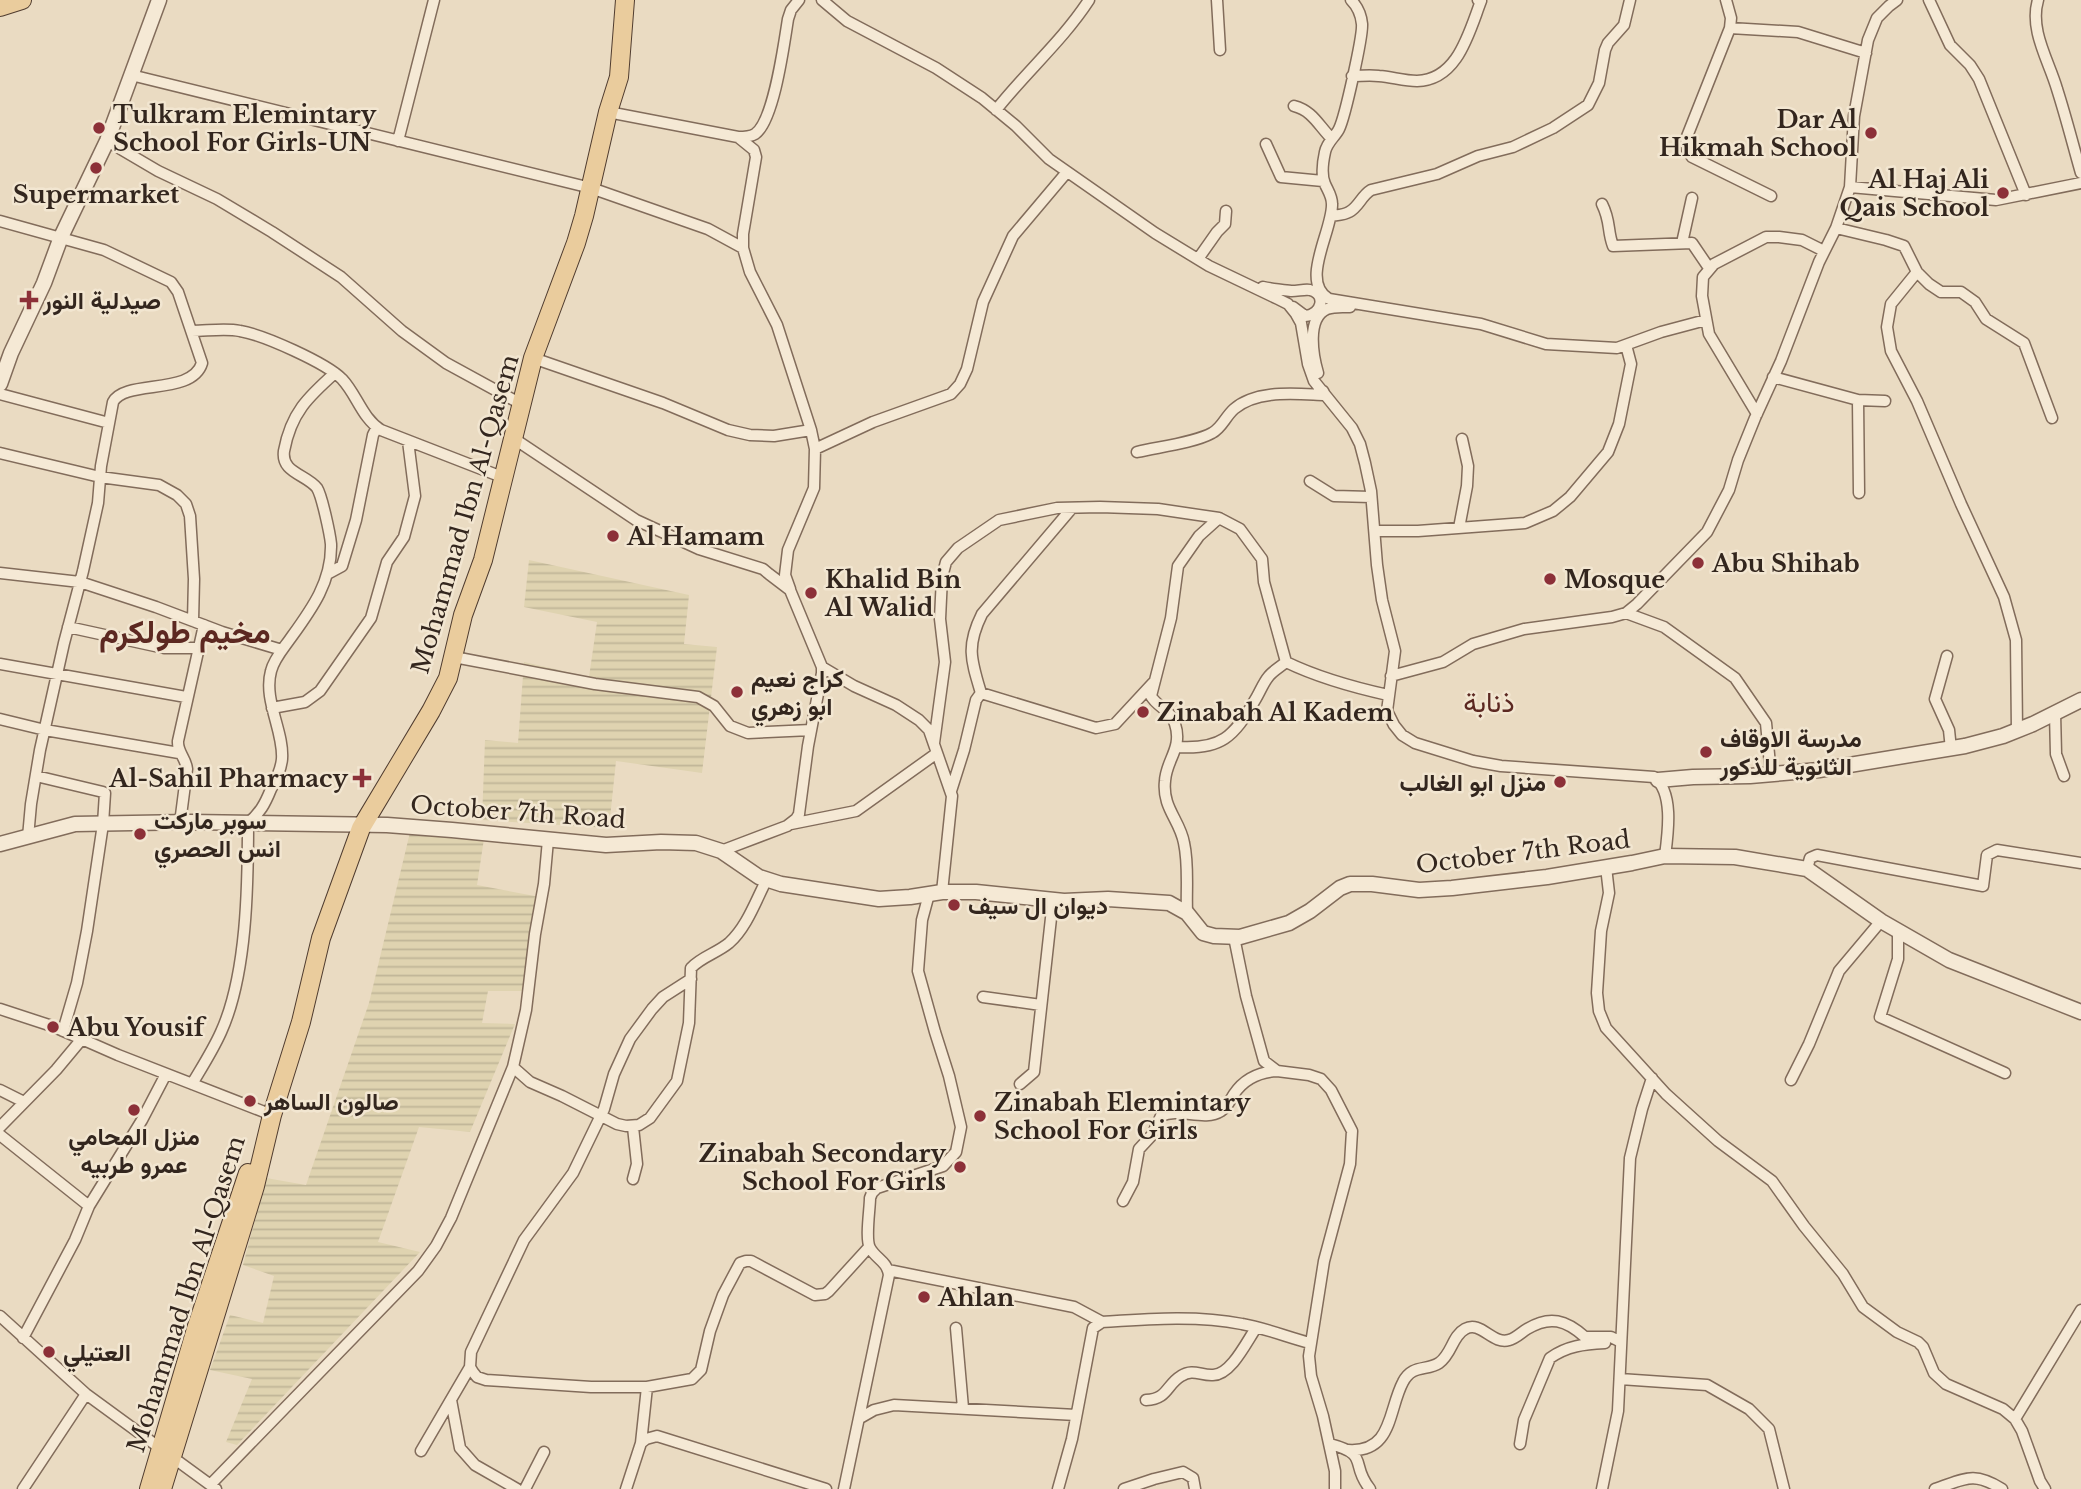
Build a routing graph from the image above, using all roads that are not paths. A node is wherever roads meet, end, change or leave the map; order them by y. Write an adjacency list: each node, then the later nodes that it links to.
1 (22, 0): 17 (main road)
2 (434, 0): 30 (street)
3 (617, 0): 25 (main road)
4 (625, 0): 25 (main road)
5 (799, 0): 26 (street)
6 (822, 0): 24 (street)
7 (1090, 0): 24 (street)
8 (1217, 0): 19 (street)
9 (1351, 0): 22 (street)
10 (1478, 0): 22 (street)
11 (1630, 0): 44 (street)
12 (1726, 0): 18 (street)
13 (1898, 0): 20 (street)
14 (1929, 0): 39 (street)
15 (2038, 0): 34 (street)
16 (156, 4): 21 (street)
17 (0, 7)
18 (1730, 28): 20 (street); 40 (street)
19 (1220, 50)
20 (1866, 53): 37 (street)
21 (131, 75): 29 (street); 30 (street)
22 (1352, 76): 28 (street)
23 (1294, 106): 28 (street)
24 (996, 110): 33 (street)
25 (608, 112): 27 (street); 38 (main road, Mohammad Ibn Al-Qasem)
26 (768, 114): 27 (street); 32 (street)
27 (738, 137): 32 (street)
28 (1332, 139): 35 (street)
29 (107, 141): 47 (street); 71 (street)
30 (398, 141): 38 (street)
31 (1266, 144): 35 (street)
32 (756, 157): 49 (street)
33 (1067, 172): 52 (street); 80 (street)
34 (2081, 173)
35 (1324, 181): 44 (street)
36 (2081, 183): 39 (street)
37 (1850, 187): 39 (street); 46 (street)
38 (590, 188): 49 (street); 63 (main road, Mohammad Ibn Al-Qasem)
39 (2026, 195)
40 (1771, 196)
41 (1692, 198): 48 (street)
42 (1602, 204): 48 (street)
43 (1226, 211): 52 (street)
44 (1331, 216): 51 (street)
45 (0, 221): 47 (street)
46 (1836, 228): 50 (street); 54 (street)
47 (61, 237): 60 (street); 62 (street)
48 (1682, 243): 53 (street)
49 (743, 248): 76 (street)
50 (1824, 251): 53 (street); 65 (street)
51 (1319, 256): 56 (street); 58 (street)
52 (1198, 259): 55 (street)
53 (1709, 268): 59 (street)
54 (1917, 272): 73 (street); 118 (street)
55 (1251, 285): 56 (street); 57 (street)
56 (1294, 291): 57 (street)
57 (1288, 304): 68 (street)
58 (1386, 307): 61 (street); 68 (street)
59 (1706, 320): 61 (street); 72 (street)
60 (192, 331): 64 (street); 74 (street)
61 (1626, 345): 90 (street)
62 (7, 346): 66 (street)
63 (533, 358): 71 (main road, Mohammad Ibn Al-Qasem); 76 (street)
64 (335, 373): 75 (street); 93 (street)
65 (1773, 377): 69 (street); 72 (street)
66 (0, 384)
67 (0, 394): 74 (street)
68 (1325, 395): 81 (street); 87 (street)
69 (1858, 400): 70 (street); 86 (street)
70 (1885, 401)
71 (521, 404): 77 (main road, Mohammad Ibn Al-Qasem)
72 (1757, 414): 96 (street)
73 (2052, 418)
74 (109, 423): 83 (street)
75 (377, 428): 79 (street); 93 (street)
76 (811, 430): 80 (street)
77 (513, 438): 84 (main road, Mohammad Ibn Al-Qasem); 95 (street)
78 (1462, 439): 90 (street)
79 (408, 441): 84 (street); 113 (street)
80 (815, 449): 95 (street)
81 (1137, 452)
82 (0, 453): 83 (street)
83 (100, 477): 94 (street); 97 (street)
84 (502, 478): 102 (main road, Mohammad Ibn Al-Qasem)
85 (1310, 481): 87 (street)
86 (1859, 494)
87 (1371, 497): 91 (street)
88 (1072, 508): 89 (street); 109 (street); 120 (street)
89 (1219, 518): 103 (street); 108 (street)
90 (1459, 528): 91 (street)
91 (1375, 531): 107 (street)
92 (0, 573): 94 (street)
93 (329, 573): 100 (street)
94 (80, 582): 97 (street); 98 (street)
95 (790, 590): 105 (street)
96 (1626, 613): 107 (street); 123 (street)
97 (199, 623): 99 (street); 100 (street)
98 (68, 627): 99 (street); 106 (street)
99 (197, 648): 111 (street)
100 (282, 650): 113 (street)
101 (1947, 656): 121 (street)
102 (454, 657): 117 (street); 131 (main road, Mohammad Ibn Al-Qasem)
103 (1286, 662): 110 (street); 119 (street)
104 (0, 664): 106 (street)
105 (822, 667): 117 (street); 120 (street)
106 (57, 676): 111 (street); 116 (street)
107 (1391, 676): 110 (street)
108 (1155, 681): 109 (street); 119 (street)
109 (981, 693): 127 (street)
110 (1388, 695): 126 (street)
111 (186, 697): 122 (street)
112 (2081, 700): 114 (street)
113 (272, 708): 129 (street)
114 (2055, 713): 118 (street); 125 (street)
115 (0, 719): 116 (street)
116 (45, 730): 122 (street); 124 (street)
117 (811, 730): 132 (street)
118 (2017, 731): 121 (street)
119 (1177, 747): 144 (street)
120 (936, 748): 127 (street); 132 (street)
121 (1951, 749): 123 (street)
122 (180, 753): 128 (street)
123 (1771, 775): 126 (street)
124 (36, 776): 130 (street); 133 (street)
125 (2064, 776)
126 (1658, 780): 137 (street)
127 (951, 791): 142 (street)
128 (180, 823): 129 (street, October 7th Road); 130 (street, October 7th Road)
129 (248, 823): 131 (street, October 7th Road); 161 (street)
130 (103, 824): 133 (street, October 7th Road); 153 (street)
131 (363, 824): 134 (street, October 7th Road); 165 (main road, Mohammad Ibn Al-Qasem)
132 (791, 824): 136 (street)
133 (28, 837): 135 (street, October 7th Road)
134 (548, 841): 136 (street, October 7th Road); 155 (street)
135 (0, 844)
136 (722, 851): 141 (street, October 7th Road)
137 (1665, 856): 139 (street, October 7th Road); 140 (street, October 7th Road)
138 (2081, 863): 140 (street)
139 (1606, 867): 147 (street, October 7th Road); 159 (street)
140 (1807, 869): 145 (street)
141 (767, 879): 142 (street, October 7th Road); 148 (street)
142 (936, 893): 143 (street, October 7th Road); 173 (street)
143 (1053, 900): 144 (street, October 7th Road); 150 (street)
144 (1187, 913): 147 (street, October 7th Road)
145 (1881, 921): 146 (street); 160 (street)
146 (1898, 931): 152 (street); 157 (street)
147 (1234, 937): 156 (street)
148 (691, 979): 166 (street); 167 (street)
149 (983, 998): 150 (street)
150 (1041, 1005): 162 (street)
151 (0, 1009): 153 (street)
152 (2081, 1012)
153 (63, 1031): 154 (street)
154 (81, 1040): 158 (street); 164 (street)
155 (513, 1067): 166 (street); 200 (street)
156 (1277, 1071): 171 (street); 182 (street)
157 (2005, 1073)
158 (166, 1074): 161 (street); 172 (street)
159 (1652, 1078): 181 (street); 192 (street)
160 (1791, 1080)
161 (192, 1084): 165 (street)
162 (1020, 1084)
163 (0, 1090): 164 (street)
164 (24, 1102): 168 (street)
165 (272, 1115): 198 (main road, Mohammad Ibn Al-Qasem)
166 (601, 1116): 167 (street); 183 (street)
167 (633, 1126): 170 (street)
168 (0, 1127)
169 (0, 1135): 172 (street)
170 (633, 1179)
171 (1124, 1201)
172 (89, 1206): 180 (street)
173 (869, 1247): 174 (street); 185 (street)
174 (888, 1270): 177 (street); 191 (street)
175 (2081, 1310): 192 (street)
176 (0, 1317): 180 (street)
177 (1102, 1322): 179 (street); 190 (street)
178 (956, 1328): 189 (street)
179 (1256, 1328): 182 (street); 188 (street)
180 (23, 1338): 186 (street)
181 (1622, 1342): 184 (street); 195 (street); 196 (street)
182 (1310, 1343): 194 (street)
183 (470, 1367): 185 (street); 187 (street)
184 (1620, 1379): 214 (street); 215 (street)
185 (647, 1387): 193 (street)
186 (86, 1394): 198 (street); 201 (street)
187 (451, 1400): 197 (street); 204 (street)
188 (1146, 1400)
189 (963, 1408): 190 (street); 191 (street)
190 (1076, 1415): 209 (street)
191 (860, 1418): 208 (street)
192 (2015, 1419): 218 (street)
193 (641, 1443): 206 (street); 207 (street)
194 (1329, 1444): 196 (street); 212 (street)
195 (1520, 1444)
196 (1348, 1450): 213 (street)
197 (421, 1451)
198 (167, 1452): 200 (street); 202 (main road, Mohammad Ibn Al-Qasem); 203 (main road, Mohammad Ibn Al-Qasem)
199 (544, 1452): 205 (street)
200 (214, 1487)
201 (23, 1489)
202 (149, 1489)
203 (162, 1489)
204 (517, 1489)
205 (525, 1489)
206 (626, 1489)
207 (826, 1489)
208 (844, 1489)
209 (1058, 1489)
210 (1124, 1489): 211 (street)
211 (1195, 1489)
212 (1335, 1489)
213 (1370, 1489)
214 (1602, 1489)
215 (1784, 1489)
216 (1934, 1489): 217 (street)
217 (2003, 1489)
218 (2045, 1489)

